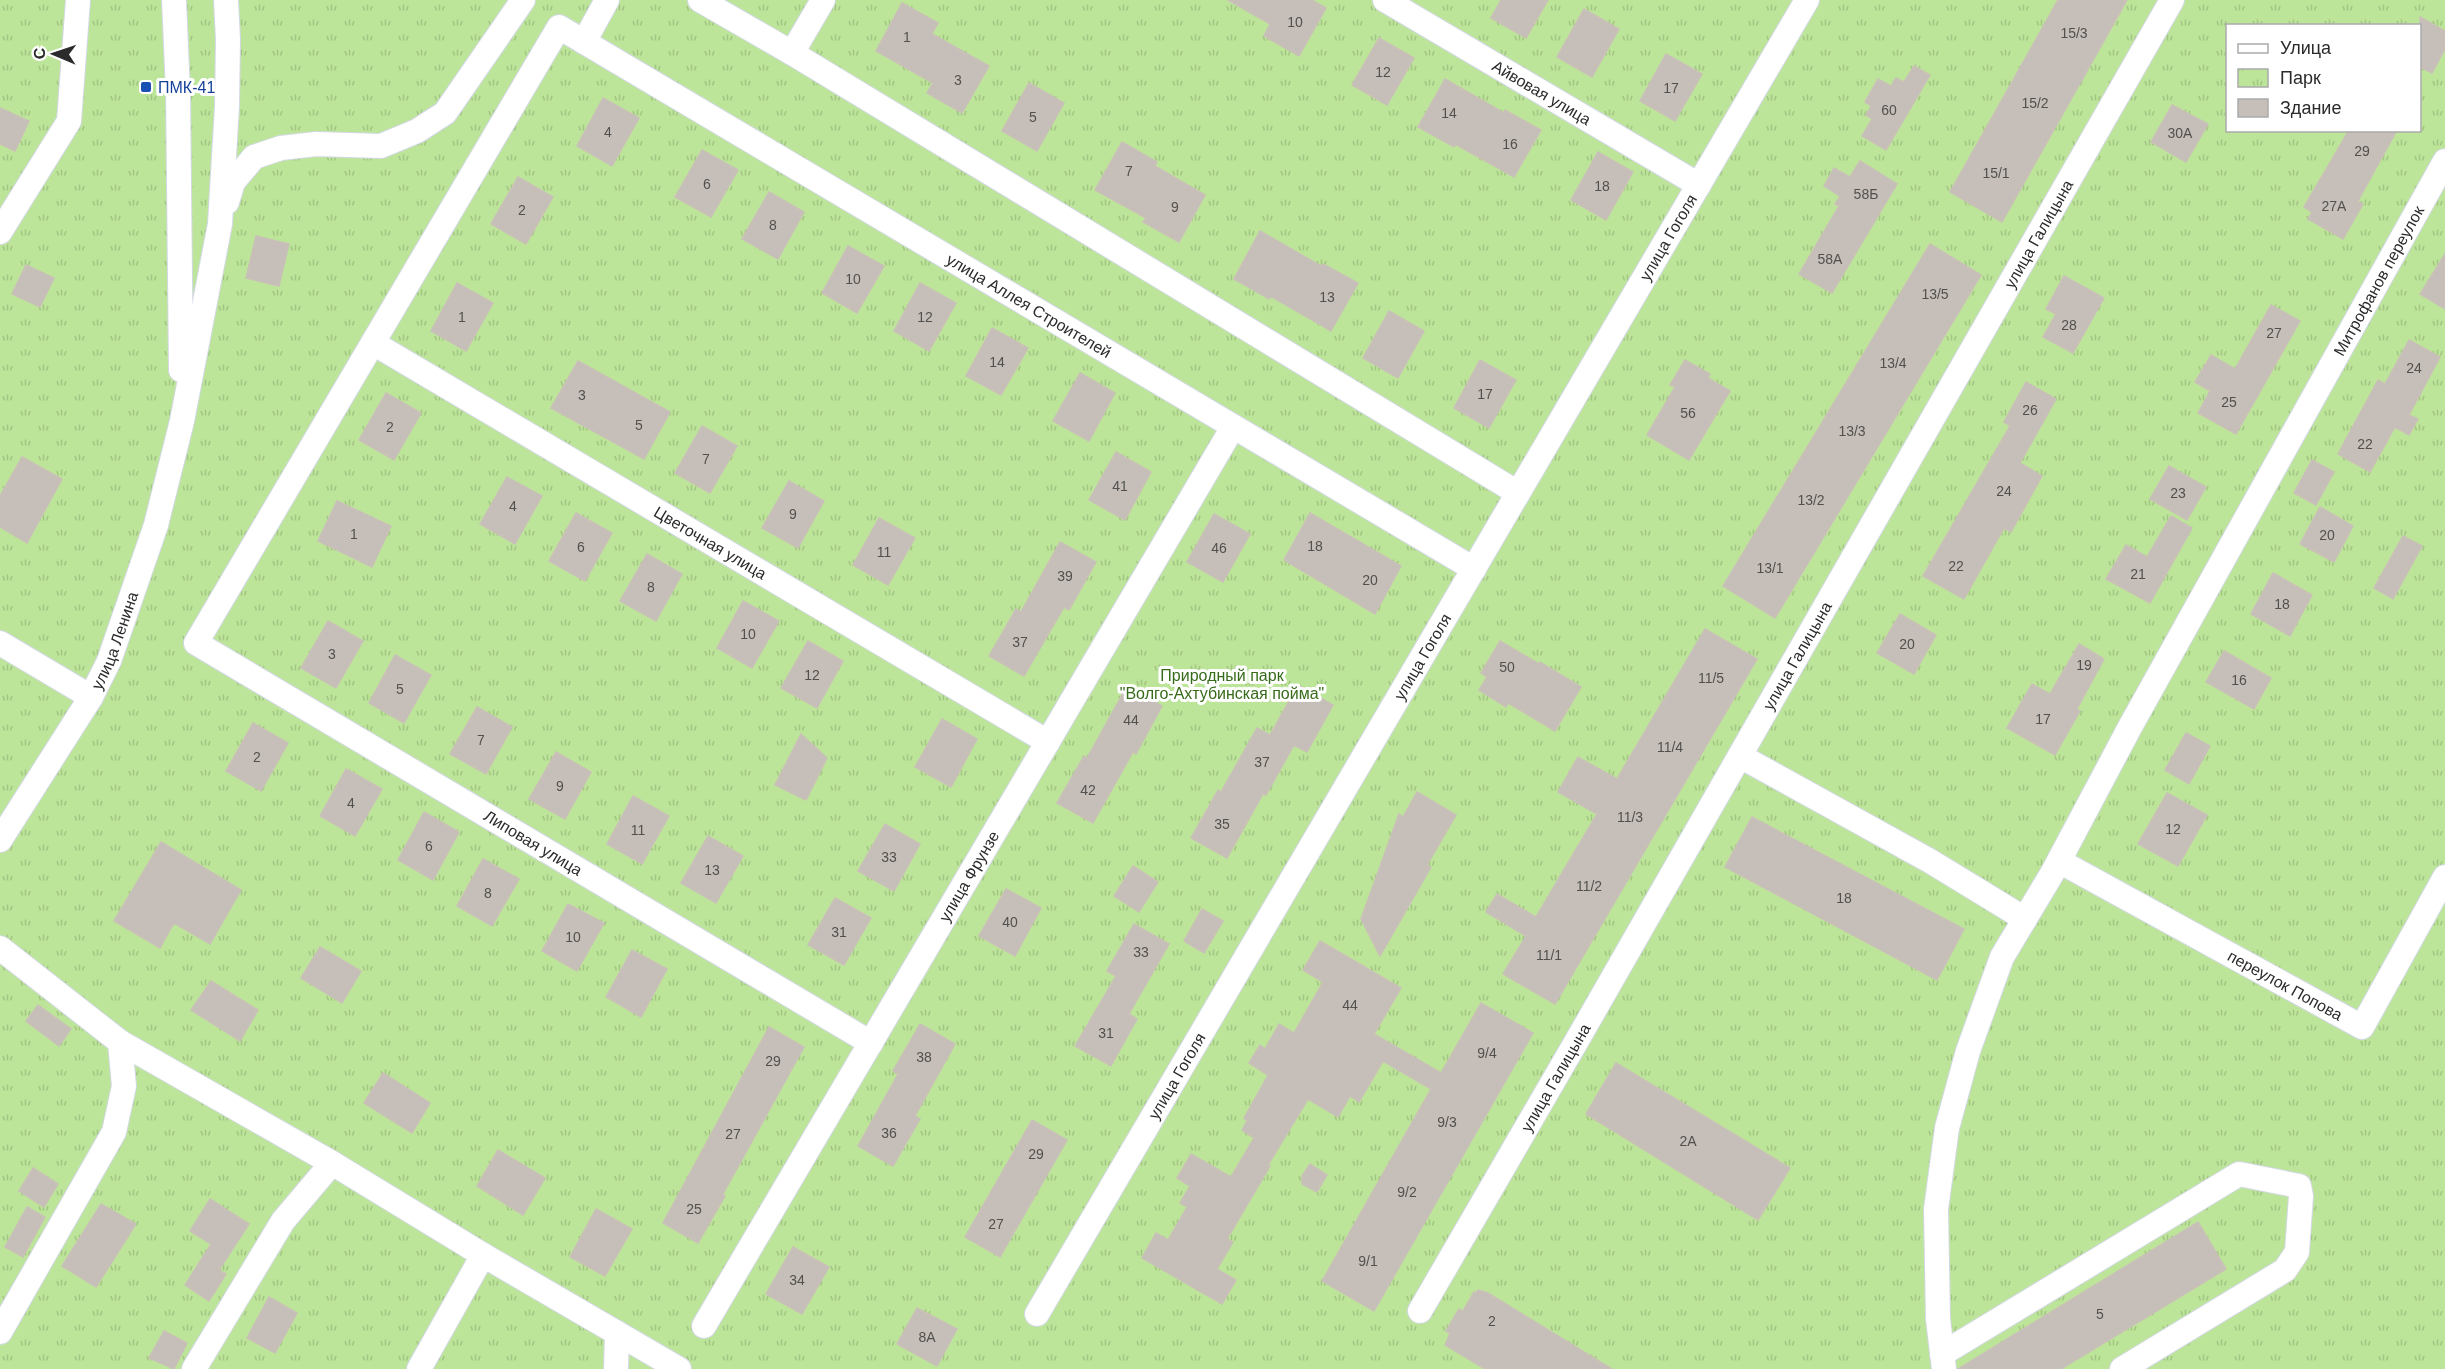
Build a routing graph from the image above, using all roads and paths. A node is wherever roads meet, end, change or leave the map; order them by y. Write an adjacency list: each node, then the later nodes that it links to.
1 (78, 0): 16 (street)
2 (174, 0): 18 (street)
3 (226, 0): 15 (street)
4 (523, 0): 15 (street)
5 (607, 0): 11 (street)
6 (700, 0): 12 (street)
7 (823, 0): 12 (street)
8 (1385, 0): 14 (street, Айвовая улица)
9 (1807, 0): 14 (street, улица Гоголя)
10 (2172, 0): 25 (street, улица Галицына)
11 (584, 42): 17 (street, улица Аллея Строителей); 19 (street, улица Аллея Строителей)
12 (792, 53): 20 (street)
13 (2445, 161): 27 (street, Митрофанов переулок)
14 (1699, 184): 20 (street, улица Гоголя)
15 (220, 224): 18 (street)
16 (0, 232)
17 (373, 343): 24 (street, Цветочная улица); 32 (street, Липовая улица)
18 (182, 421): 23 (street, улица Ленина)
19 (1233, 427): 21 (street, улица Аллея Строителей); 24 (street, улица Фрунзе)
20 (1518, 493): 21 (street, улица Гоголя)
21 (1474, 569): 36 (street, улица Гоголя)
22 (0, 644): 23 (street)
23 (91, 697): 26 (street, улица Ленина)
24 (1048, 742): 32 (street, улица Фрунзе)
25 (1740, 756): 29 (street); 35 (street, улица Галицына)
26 (0, 840)
27 (2059, 861): 28 (street, переулок Попова); 29 (street, Митрофанов переулок)
28 (2445, 877)
29 (2025, 919): 40 (street, Митрофанов переулок)
30 (0, 948): 31 (street)
31 (120, 1042): 33 (street); 38 (street)
32 (871, 1043): 37 (street, улица Фрунзе)
33 (332, 1163): 34 (street); 41 (street)
34 (483, 1255): 39 (street); 42 (street)
35 (1420, 1311)
36 (1037, 1314)
37 (704, 1326)
38 (0, 1332)
39 (616, 1333): 43 (street); 44 (street)
40 (1943, 1361): 45 (street)
41 (194, 1369)
42 (419, 1369)
43 (616, 1369)
44 (679, 1369)
45 (2122, 1369)

